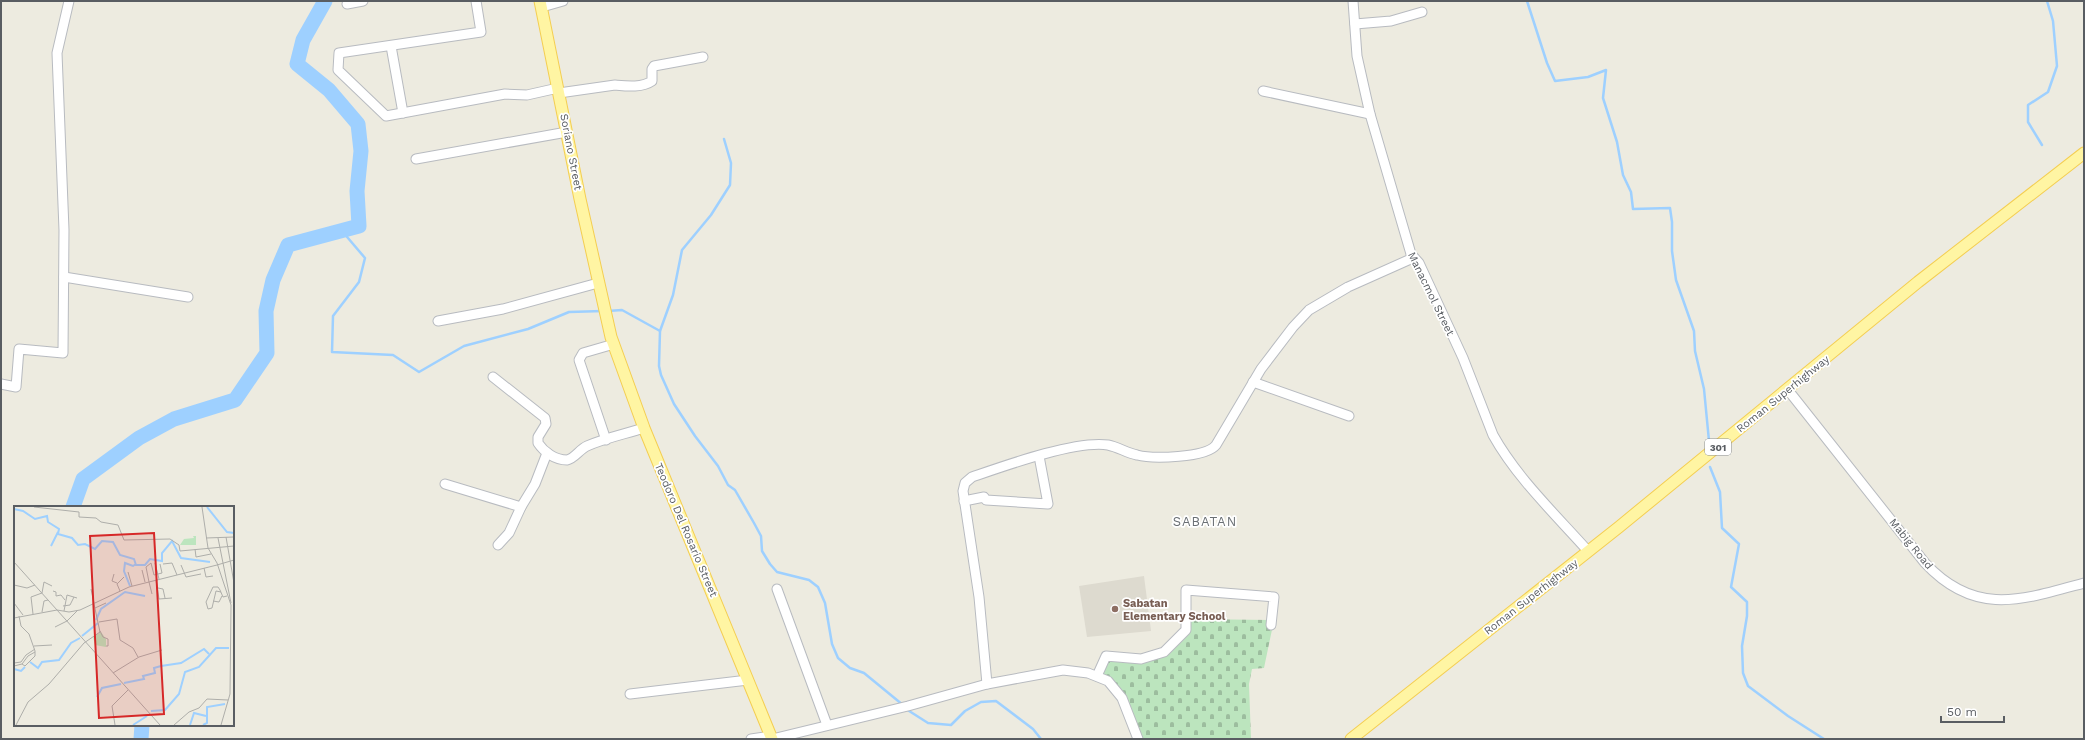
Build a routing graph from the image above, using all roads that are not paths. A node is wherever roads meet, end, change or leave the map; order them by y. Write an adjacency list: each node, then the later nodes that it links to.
1 (69, 1): 20 (street)
2 (363, 1): 6 (street)
3 (476, 1): 10 (street)
4 (563, 1): 7 (street)
5 (1353, 1): 9 (street, Manacmol Street)
6 (347, 4)
7 (541, 4): 12 (main road, Soriano Street)
8 (1422, 12): 9 (street)
9 (1355, 24): 15 (street, Manacmol Street)
10 (390, 46): 14 (street); 14 (street)
11 (704, 57): 12 (street)
12 (558, 90): 14 (street); 16 (main road, Soriano Street)
13 (1263, 91): 15 (street)
14 (404, 113)
15 (1370, 114): 19 (street, Manacmol Street)
16 (567, 132): 18 (street); 21 (main road, Soriano Street)
17 (2084, 153): 29 (main road, Roman Superhighway / 301)
18 (416, 160)
19 (1414, 258): 27 (street); 39 (street, Manacmol Street)
20 (64, 276): 22 (street); 28 (street)
21 (598, 283): 23 (main road, Soriano Street); 24 (street)
22 (188, 297)
23 (606, 319): 25 (main road, Teodoro Del Rosario Street)
24 (438, 321)
25 (614, 344): 31 (main road, Teodoro Del Rosario Street); 32 (street)
26 (493, 377): 33 (street)
27 (1253, 382): 30 (street); 34 (street)
28 (1, 384)
29 (1788, 390): 39 (main road, Roman Superhighway / 301); 40 (street, Mabig Road)
30 (1349, 416)
31 (644, 428): 32 (street); 44 (main road, Teodoro Del Rosario Street)
32 (606, 440): 33 (street)
33 (547, 453): 37 (street)
34 (1039, 456): 36 (street); 36 (street)
35 (446, 484): 37 (street)
36 (964, 500): 45 (street)
37 (521, 506): 38 (street)
38 (498, 545)
39 (1588, 551): 51 (main road, Roman Superhighway / 301)
40 (2084, 583)
41 (777, 589): 47 (street)
42 (1272, 625): 43 (street)
43 (1097, 676): 45 (street); 50 (street)
44 (748, 680): 46 (street); 48 (main road, Teodoro Del Rosario Street)
45 (987, 684): 47 (street)
46 (630, 694)
47 (827, 725): 48 (street)
48 (772, 738): 49 (street)
49 (751, 739)
50 (1138, 739)
51 (1351, 739)

